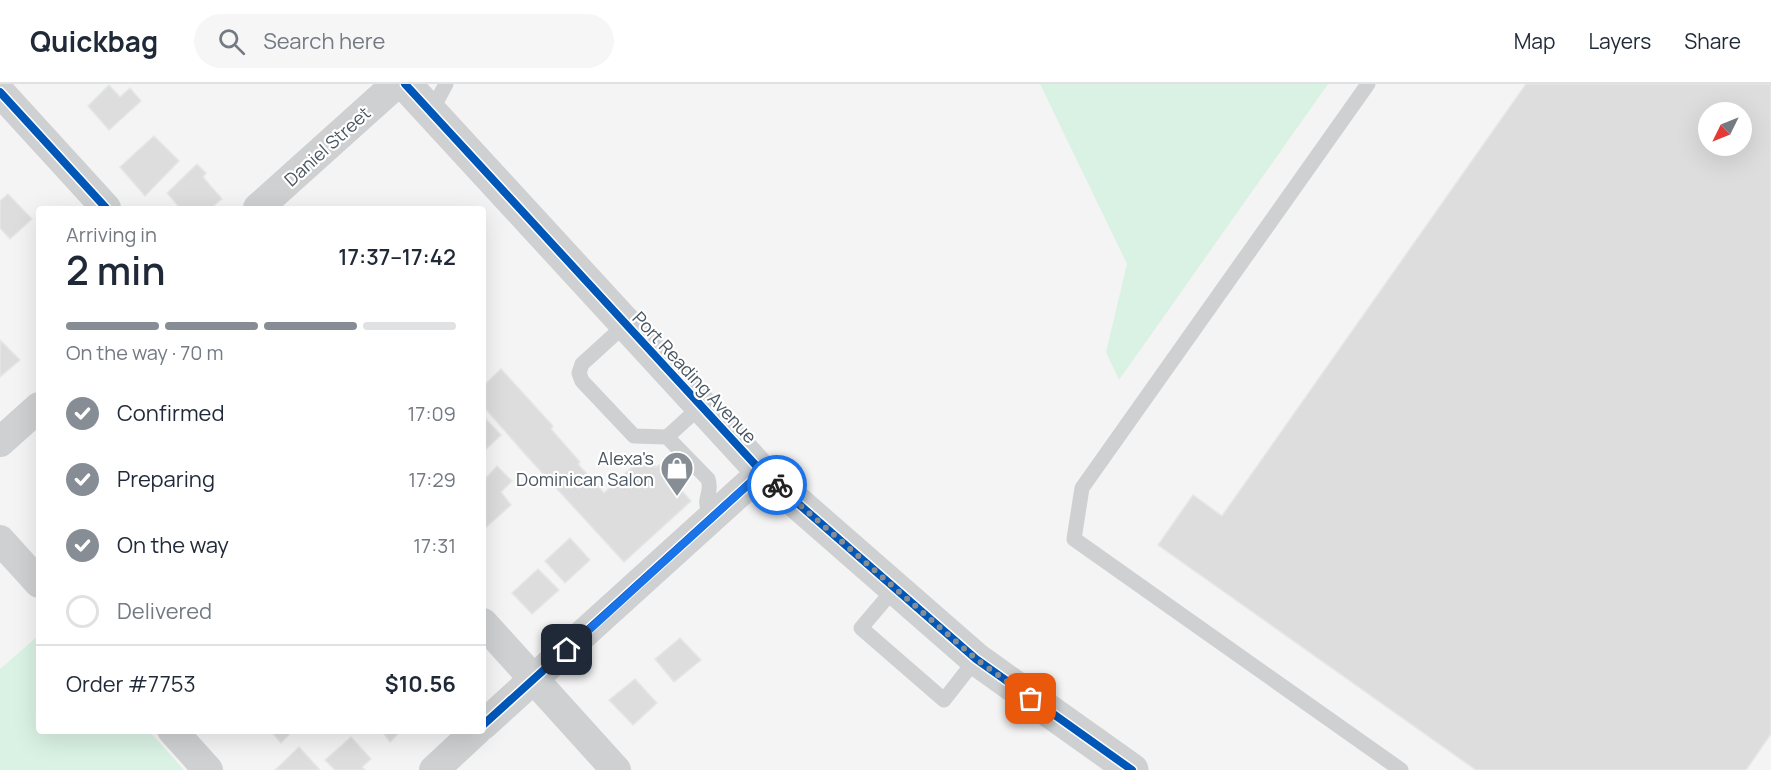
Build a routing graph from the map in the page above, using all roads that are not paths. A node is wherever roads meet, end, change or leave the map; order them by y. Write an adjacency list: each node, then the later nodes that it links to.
1 (396, 84): 7 (street, Daniel Street)
2 (405, 84): 5 (street, Port Reading Avenue)
3 (1368, 84): 28 (lane)
4 (0, 92): 6 (street)
5 (438, 98): 8 (street, Port Reading Avenue)
6 (104, 206)
7 (260, 206)
8 (626, 324): 9 (street, Port Reading Avenue); 11 (lane)
9 (701, 406): 11 (lane); 13 (street, Port Reading Avenue)
10 (36, 410): 12 (street)
11 (667, 437): 14 (lane)
12 (0, 442)
13 (762, 472): 14 (street); 17 (street, Port Reading Avenue)
14 (714, 516): 20 (street)
15 (0, 540): 16 (street)
16 (36, 580)
17 (895, 588): 19 (street, Port Reading Avenue); 19 (lane)
18 (486, 626): 20 (street)
19 (976, 659): 27 (street, Port Reading Avenue)
20 (534, 679): 21 (street); 26 (street)
21 (486, 722)
22 (176, 734): 24 (street)
23 (473, 734): 25 (street)
24 (208, 770)
25 (434, 770)
26 (616, 770)
27 (1132, 770)
28 (1401, 770)

